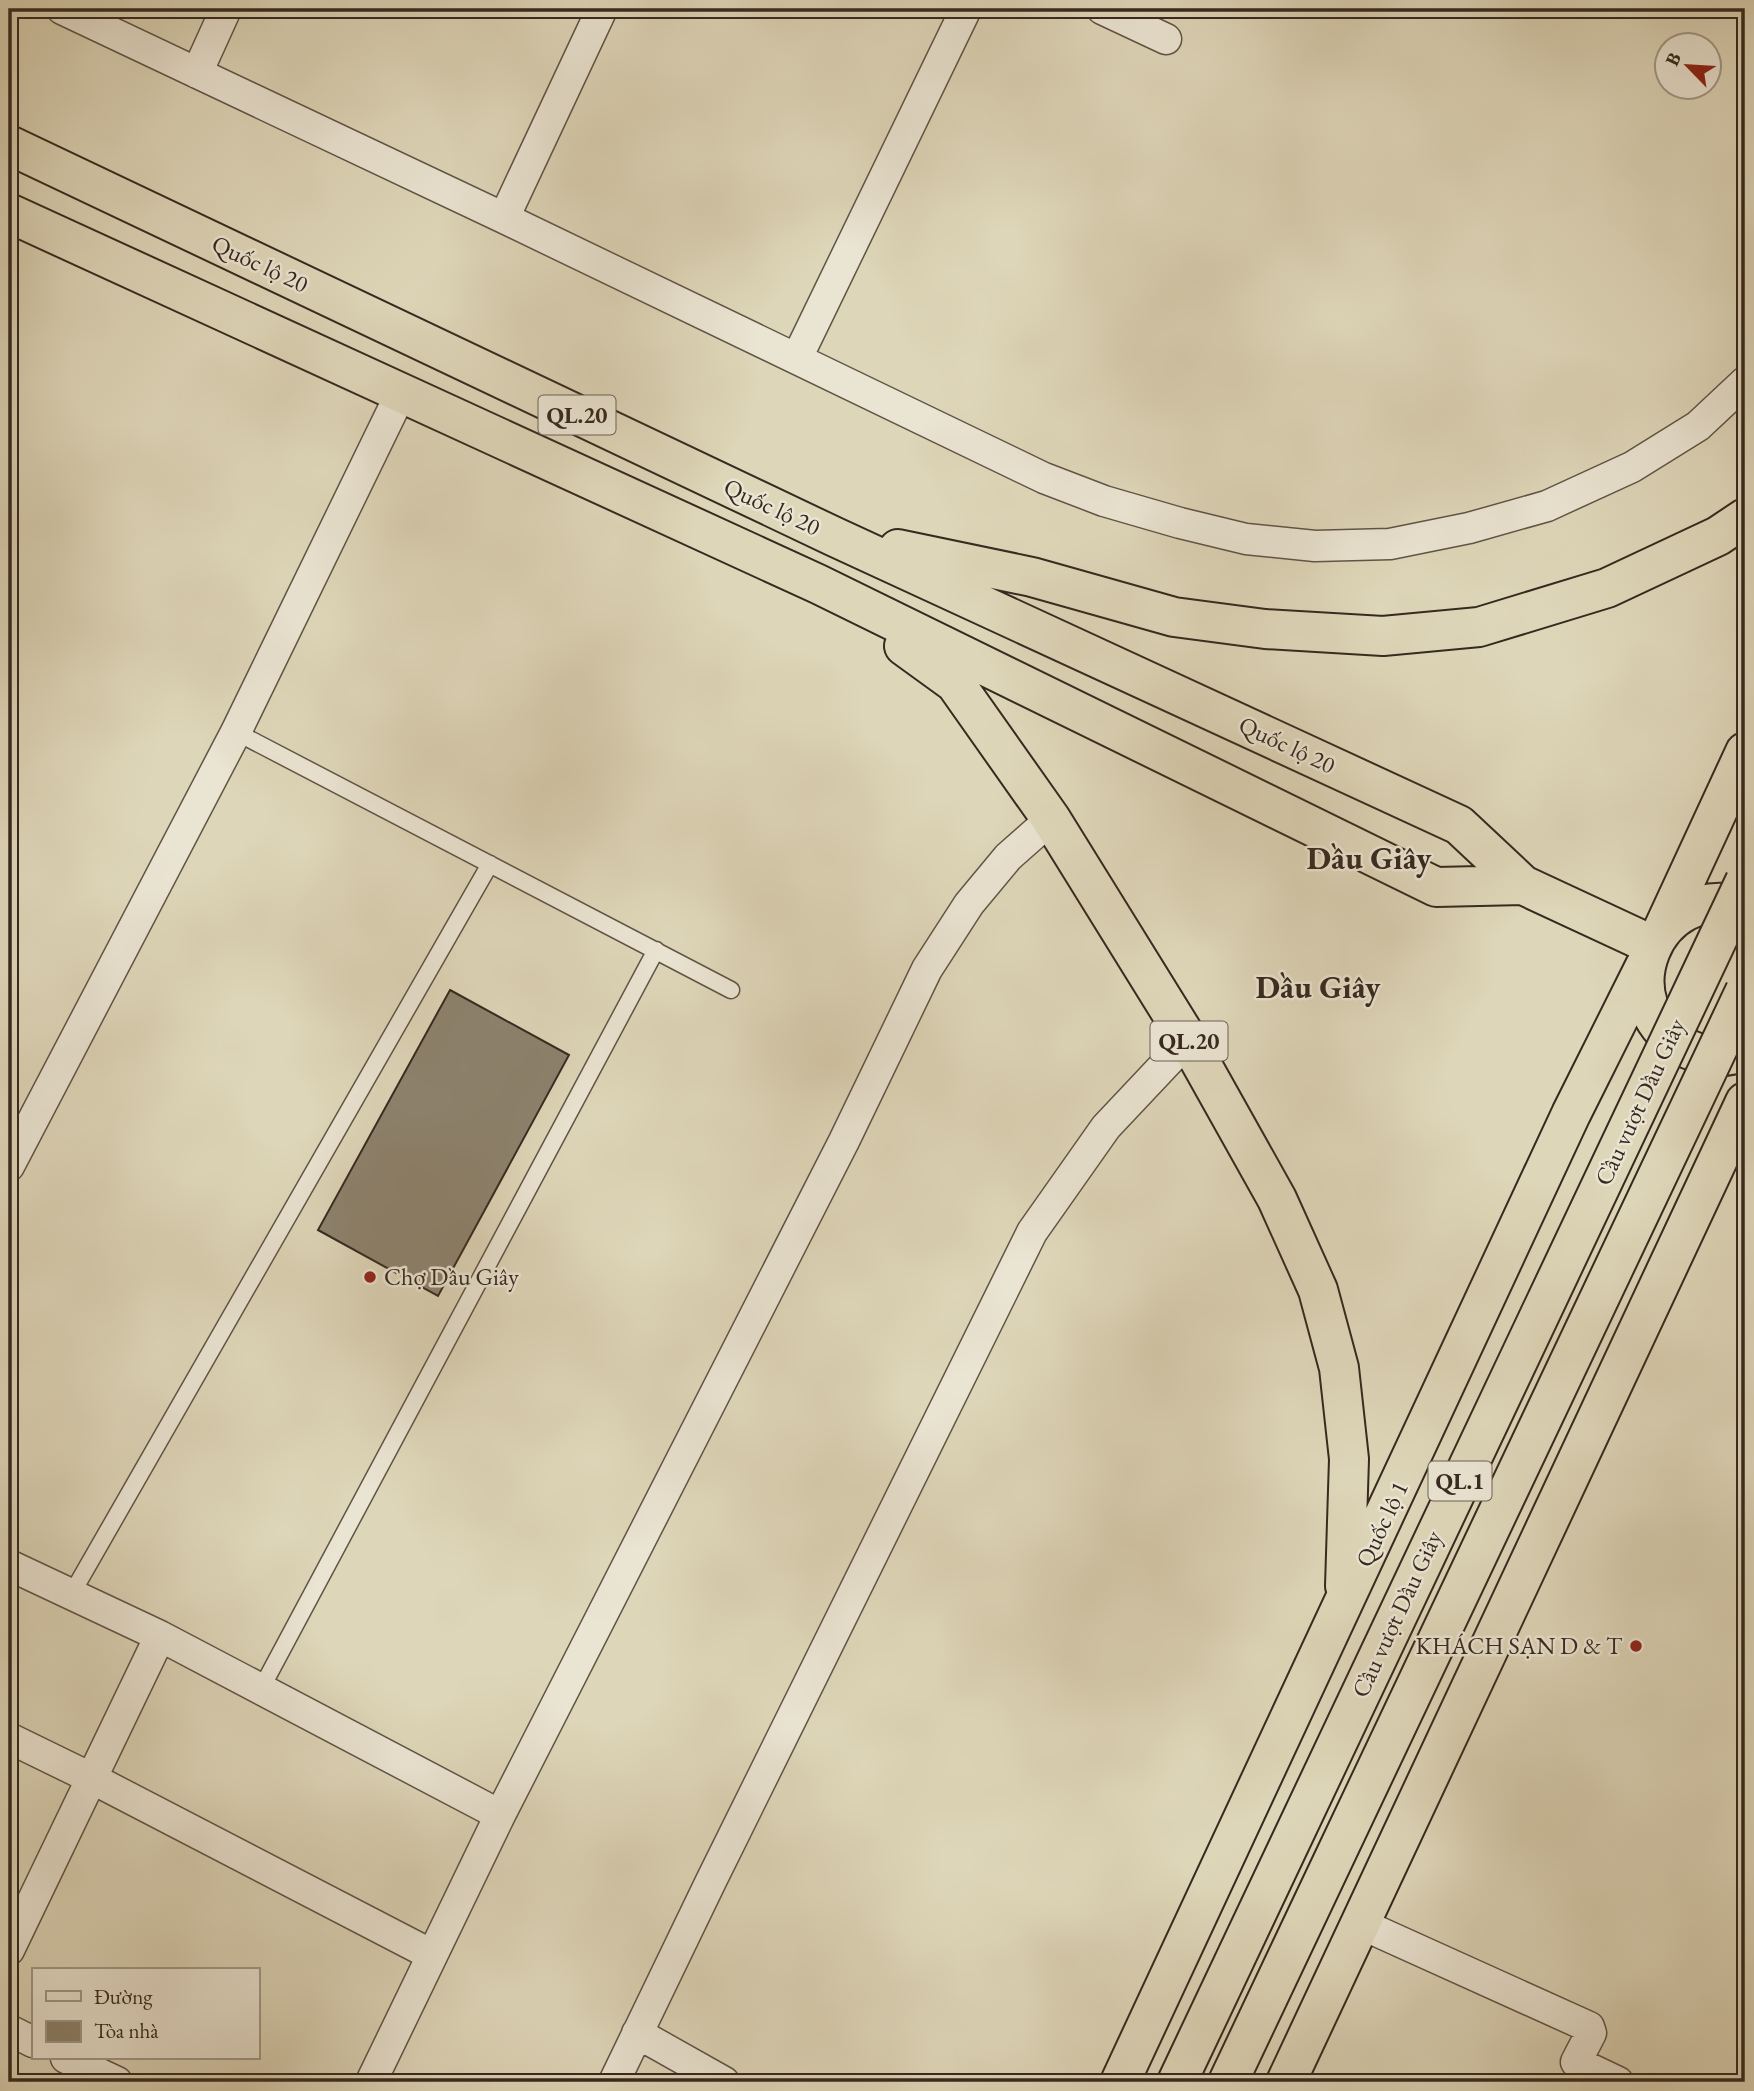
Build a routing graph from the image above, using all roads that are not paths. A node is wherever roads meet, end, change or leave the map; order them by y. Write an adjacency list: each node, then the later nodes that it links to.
1 (62, 9): 7 (street)
2 (226, 9): 7 (street)
3 (602, 9): 10 (street)
4 (967, 9): 11 (street)
5 (1102, 9): 6 (street)
6 (1166, 39)
7 (197, 73): 10 (street)
8 (9, 145): 15 (highway, Quốc lộ 20 / QL.20)
9 (9, 213): 13 (highway, Quốc lộ 20 / QL.20)
10 (504, 218): 11 (street)
11 (797, 358): 12 (street)
12 (1745, 382)
13 (401, 393): 16 (highway, Quốc lộ 20 / QL.20); 17 (street)
14 (1745, 518): 15 (highway, QL.20)
15 (835, 537): 22 (highway, Quốc lộ 20 / QL.20)
16 (818, 584): 19 (highway, QL.20); 22 (highway, Quốc lộ 20 / QL.20)
17 (236, 732): 20 (lane); 31 (street)
18 (1745, 752): 24 (highway, Quốc lộ 1 / QL.1)
19 (1051, 818): 28 (highway, QL.20); 39 (street)
20 (490, 864): 25 (lane); 33 (lane)
21 (1745, 881): 52 (highway, Cầu vượt Dầu Giây / QL.1, bridge)
22 (1523, 885): 24 (highway, Quốc lộ 20 / QL.20)
23 (1745, 907): 24 (highway)
24 (1654, 946): 29 (highway); 34 (highway, Quốc lộ 1 / QL.1)
25 (656, 950): 26 (lane); 36 (lane)
26 (732, 990)
27 (1745, 991): 53 (highway, Cầu vượt Dầu Giây / QL.1, bridge)
28 (1188, 1040): 34 (highway, QL.20); 44 (street)
29 (1745, 1051)
30 (1745, 1102): 40 (highway)
31 (9, 1166)
32 (9, 1564): 33 (street)
33 (71, 1595): 35 (street)
34 (1345, 1604): 51 (highway, Quốc lộ 1 / QL.1)
35 (160, 1636): 36 (street); 38 (street)
36 (261, 1689): 39 (street)
37 (9, 1738): 38 (street)
38 (92, 1778): 41 (street); 42 (street)
39 (500, 1815): 42 (street)
40 (1361, 1924): 54 (highway); 55 (street)
41 (9, 1950)
42 (432, 1955): 48 (street)
43 (9, 2030): 45 (street)
44 (637, 2033): 49 (street); 50 (street)
45 (32, 2042)
46 (70, 2060): 47 (street)
47 (117, 2082)
48 (371, 2082)
49 (614, 2082)
50 (724, 2082)
51 (1121, 2082)
52 (1177, 2082)
53 (1228, 2082)
54 (1286, 2082)
55 (1618, 2082)

